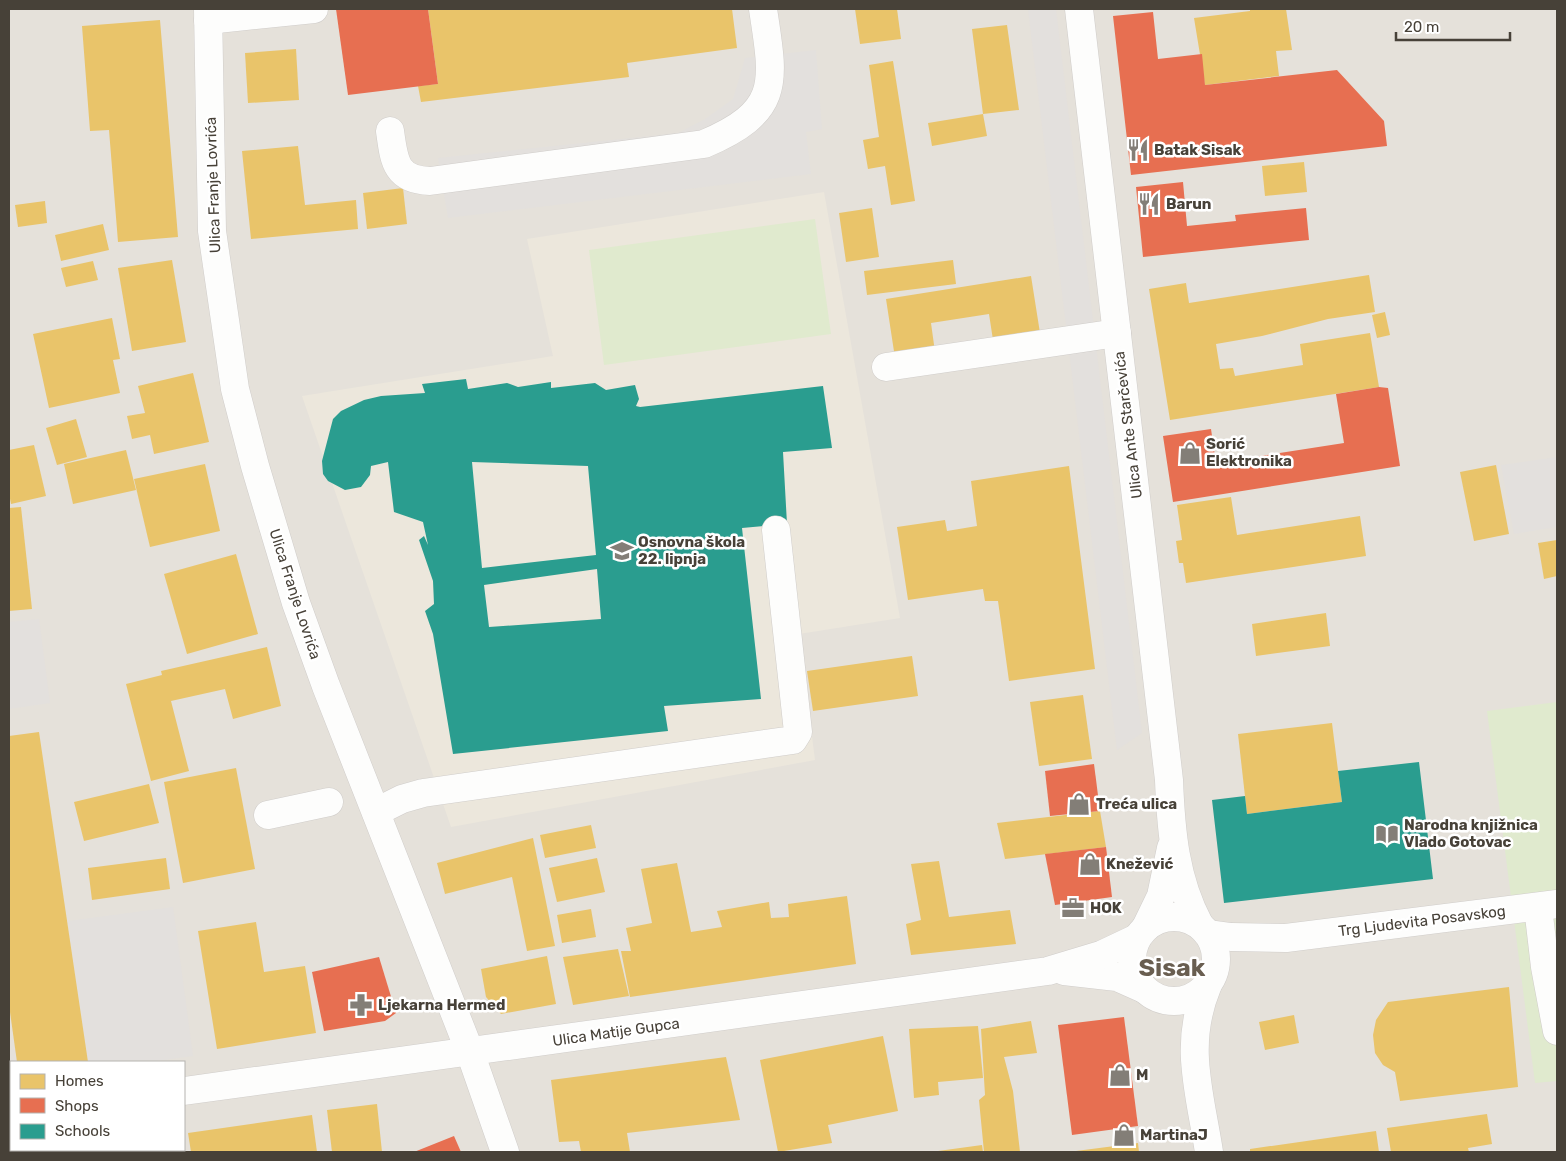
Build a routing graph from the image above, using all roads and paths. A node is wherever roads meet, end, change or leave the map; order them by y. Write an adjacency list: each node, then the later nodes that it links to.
1 (314, 9): 4 (street)
2 (764, 9): 5 (street)
3 (1079, 9): 6 (street, Ulica Ante Starčevića)
4 (208, 14): 10 (street, Ulica Franje Lovrića)
5 (390, 131)
6 (1117, 333): 7 (street); 12 (street, Ulica Ante Starčevića)
7 (886, 367)
8 (776, 530): 10 (street)
9 (328, 802): 11 (street)
10 (376, 812): 21 (street, Ulica Franje Lovrića)
11 (268, 815)
12 (1172, 842): 14 (street, Ulica Ante Starčevića); 15 (street, Ulica Ante Starčevića)
13 (1548, 905): 16 (street, Trg Ljudevita Posavskog); 20 (street)
14 (1204, 929): 15 (street); 16 (street, Trg Ljudevita Posavskog); 18 (street)
15 (1142, 932): 17 (street, Ulica Matije Gupca); 19 (street)
16 (1286, 938): 18 (street, Trg Ljudevita Posavskog)
17 (1048, 971): 19 (street, Ulica Matije Gupca); 21 (street, Ulica Matije Gupca)
18 (1210, 981): 19 (street); 22 (street)
19 (1150, 994): 22 (street)
20 (1557, 1031)
21 (470, 1052): 23 (street, Ulica Matije Gupca); 24 (street, Ulica Franje Lovrića)
22 (1193, 1053): 25 (street)
23 (185, 1091)
24 (505, 1152)
25 (1209, 1152)

